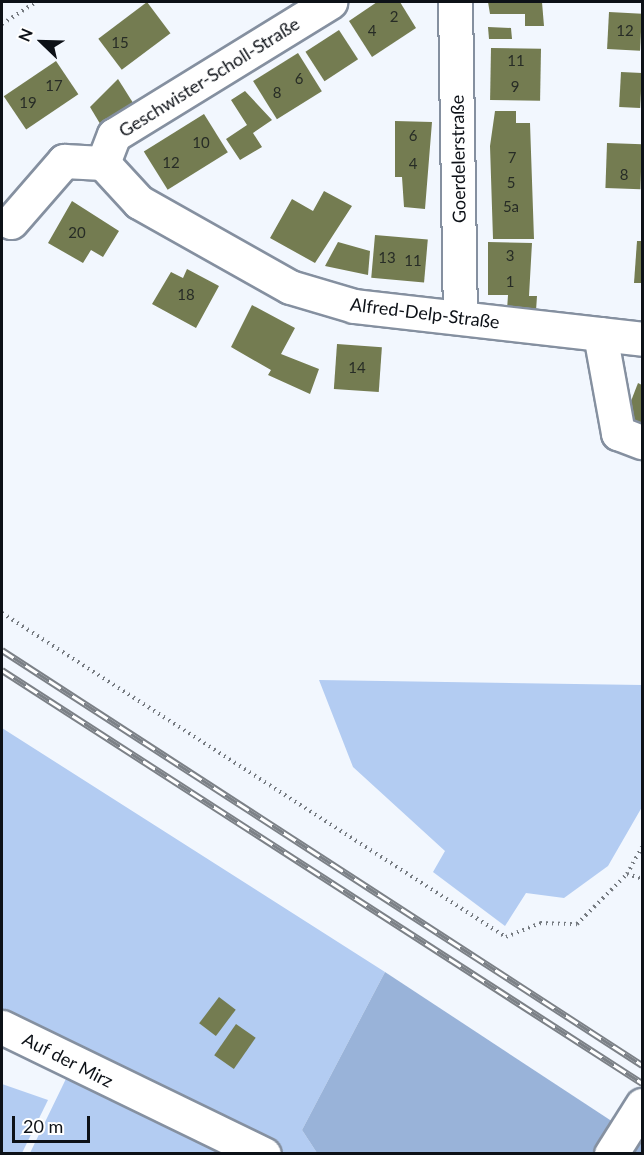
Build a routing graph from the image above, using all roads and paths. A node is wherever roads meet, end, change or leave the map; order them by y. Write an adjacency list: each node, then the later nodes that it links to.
1 (36, 2): 4 (path)
2 (330, 2): 5 (street, Geschwister-Scholl-Straße)
3 (455, 2): 7 (street, Goerdelerstraße)
4 (2, 24)
5 (103, 163): 6 (street); 7 (street, Alfred-Delp-Straße)
6 (11, 222)
7 (460, 317): 8 (street, Alfred-Delp-Straße)
8 (600, 334): 9 (street, Alfred-Delp-Straße); 10 (street)
9 (642, 339)
10 (642, 442)
11 (2, 613): 13 (path)
12 (642, 847): 13 (path)
13 (627, 874): 14 (path)
14 (642, 879)
15 (2, 1027): 16 (street, Auf der Mirz)
16 (264, 1154)

